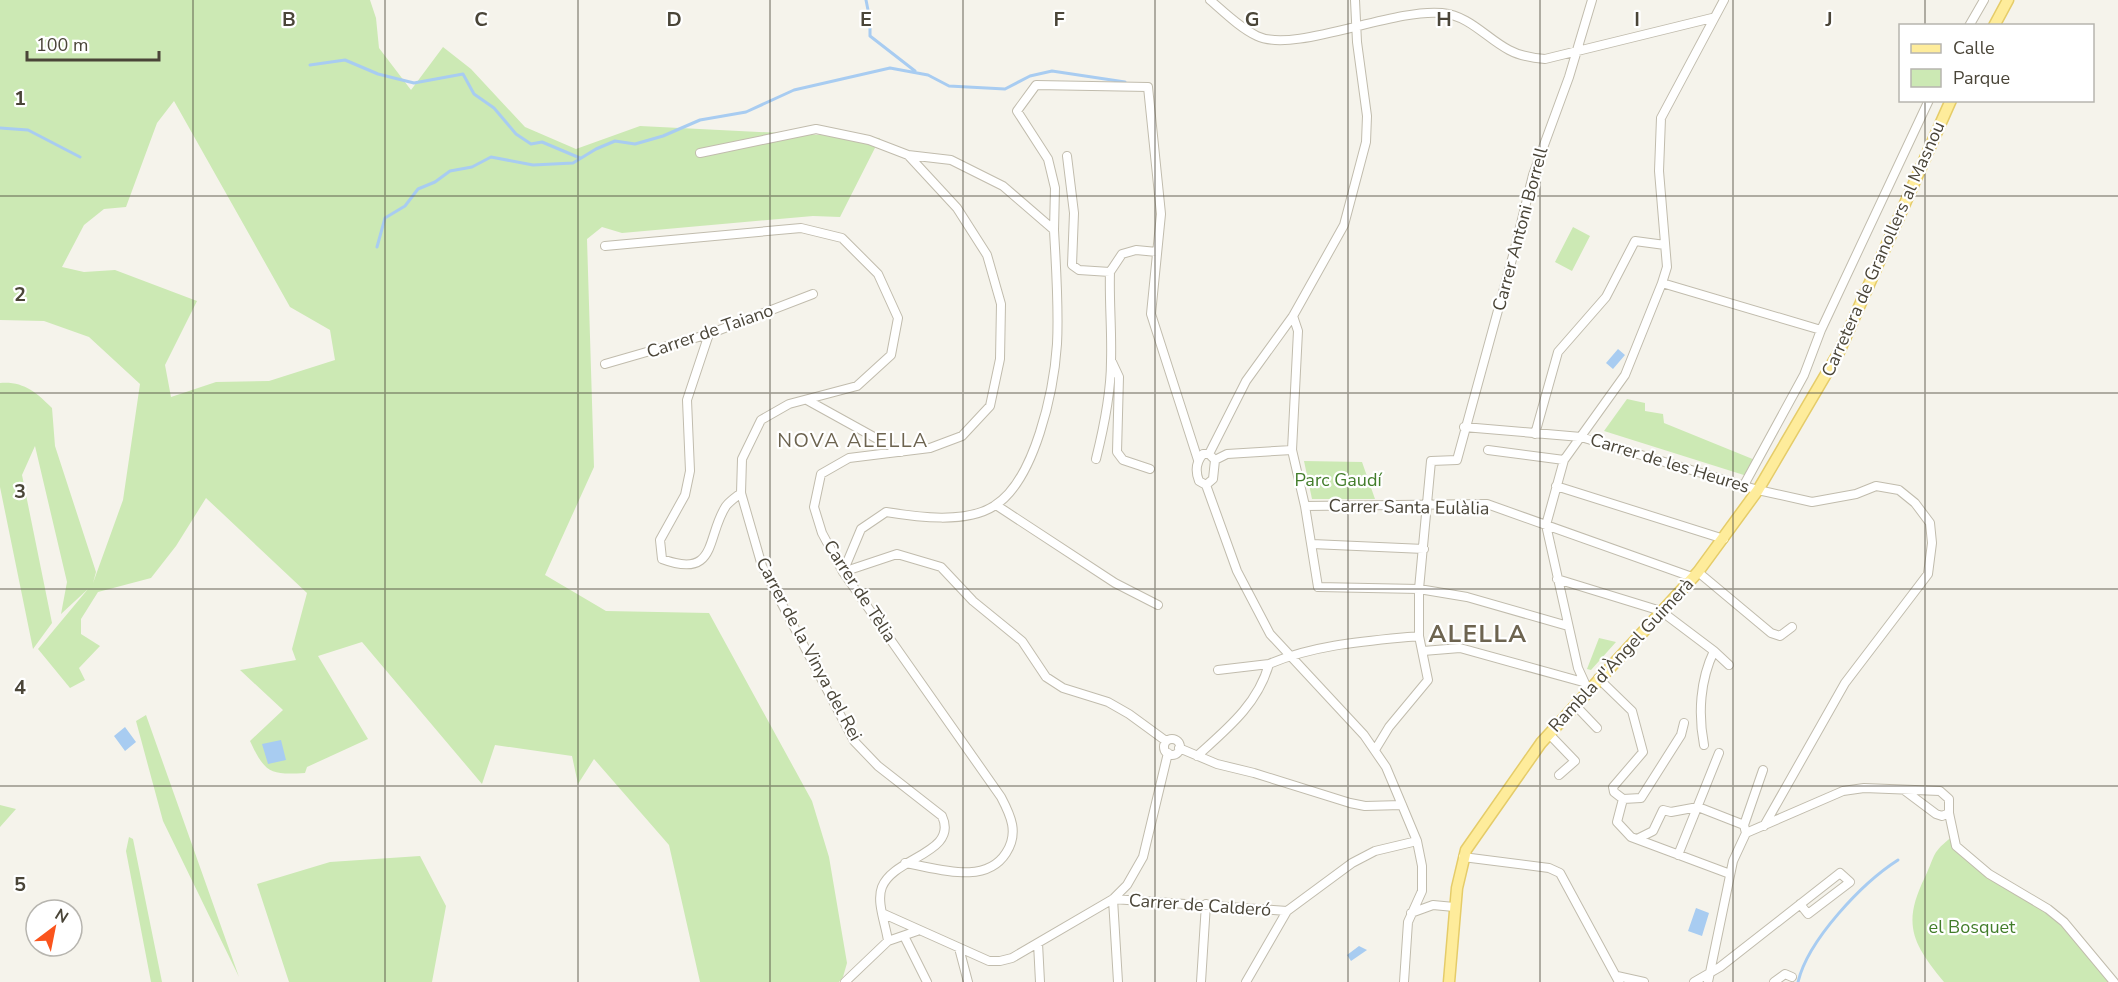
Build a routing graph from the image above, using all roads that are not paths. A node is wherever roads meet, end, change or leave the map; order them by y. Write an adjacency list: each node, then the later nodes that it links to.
1 (1209, 0): 10 (street)
2 (1355, 0): 10 (street)
3 (1592, 0): 11 (street, Carrer Antoni Borrell)
4 (1724, 0): 7 (street)
5 (1984, 0): 8 (street)
6 (2008, 0): 9 (main road)
7 (1712, 18): 11 (street); 18 (street)
8 (1970, 24)
9 (1995, 24)
10 (1356, 25): 11 (street); 24 (street)
11 (1577, 53): 30 (street, Carrer Antoni Borrell)
12 (1928, 102): 25 (street)
13 (1950, 102): 44 (main road, Carretera de Granollers al Masnou)
14 (700, 153): 15 (street, Carrer de Tèlia)
15 (908, 155): 17 (street); 35 (street, Carrer de Tèlia)
16 (1067, 156): 21 (street)
17 (1054, 230): 20 (street); 46 (street)
18 (1665, 245): 22 (street); 31 (street)
19 (605, 246): 29 (street, Carrer de la Vinya del Rei)
20 (1157, 252): 21 (street); 38 (street)
21 (1110, 272): 27 (street)
22 (1662, 283): 25 (street); 32 (street)
23 (813, 294): 26 (street, Carrer de Taiano)
24 (1293, 316): 33 (street); 36 (street)
25 (1821, 330): 41 (street)
26 (709, 334): 28 (street, Carrer de Taiano); 45 (street)
27 (1111, 361): 37 (street); 40 (street)
28 (605, 364)
29 (807, 400): 35 (street); 45 (street, Carrer de la Vinya del Rei)
30 (1464, 427): 31 (street, Carrer de les Heures); 47 (street, Carrer Antoni Borrell)
31 (1534, 434): 32 (street, Carrer de les Heures)
32 (1581, 437): 39 (street); 41 (street, Carrer de les Heures)
33 (1292, 450): 36 (street); 48 (street)
34 (1488, 450): 39 (street)
35 (902, 452): 53 (street, Carrer de Tèlia)
36 (1212, 457): 38 (street); 42 (street)
37 (1096, 459)
38 (1197, 460): 42 (street)
39 (1564, 460): 43 (street)
40 (1150, 469)
41 (1744, 484): 44 (street, Carrer de les Heures)
42 (1206, 485): 64 (street)
43 (1556, 486): 49 (street); 50 (street)
44 (1758, 490): 50 (main road, Rambla d'Àngel Guimerà); 88 (street, Carrer de les Heures)
45 (741, 494): 94 (street, Carrer de la Vinya del Rei)
46 (996, 505): 53 (street); 57 (street)
47 (1427, 505): 48 (street, Carrer Santa Eulàlia); 49 (street, Carrer Santa Eulàlia); 52 (street)
48 (1305, 506): 51 (street)
49 (1546, 525): 54 (street, Carrer Santa Eulàlia); 55 (street)
50 (1724, 539): 54 (main road, Rambla d'Àngel Guimerà)
51 (1312, 544): 52 (street); 56 (street)
52 (1424, 549): 56 (street)
53 (843, 572): 74 (street); 94 (street, Carrer de Tèlia)
54 (1695, 574): 58 (main road, Rambla d'Àngel Guimerà); 60 (street)
55 (1557, 579): 58 (street); 59 (street)
56 (1419, 589): 59 (street); 61 (street)
57 (1158, 606)
58 (1661, 611): 63 (street); 68 (main road, Rambla d'Àngel Guimerà)
59 (1568, 626): 69 (street)
60 (1792, 627)
61 (1419, 636): 62 (street); 64 (street)
62 (1423, 651): 69 (street); 77 (street)
63 (1714, 651): 66 (street); 75 (street)
64 (1290, 655): 65 (street); 77 (street)
65 (1269, 664): 67 (street); 80 (street)
66 (1729, 665)
67 (1218, 670)
68 (1598, 678): 69 (main road, Rambla d'Àngel Guimerà); 84 (street)
69 (1585, 686): 70 (main road, Rambla d'Àngel Guimerà)
70 (1575, 705): 72 (street); 73 (main road, Rambla d'Àngel Guimerà)
71 (1684, 723): 84 (street)
72 (1597, 728)
73 (1549, 734): 82 (street); 93 (main road, Rambla d'Àngel Guimerà)
74 (1166, 741): 76 (street); 78 (street)
75 (1704, 746)
76 (1179, 748): 78 (street); 80 (street)
77 (1375, 750): 85 (street)
78 (1168, 753): 96 (street)
79 (1719, 753): 86 (street)
80 (1197, 756): 85 (street)
81 (1763, 770): 89 (street)
82 (1559, 775)
83 (1904, 790): 87 (street); 87 (street); 88 (street)
84 (1623, 798): 90 (street)
85 (1402, 805): 91 (street)
86 (1698, 807): 89 (street); 90 (street); 92 (street)
87 (1950, 813): 129 (street)
88 (1764, 826): 89 (street)
89 (1745, 829): 95 (street)
90 (1637, 839): 92 (street)
91 (1417, 841): 97 (street); 104 (street)
92 (1678, 855): 95 (street)
93 (1463, 857): 103 (main road); 115 (street)
94 (906, 863): 105 (street, Carrer de la Vinya del Rei)
95 (1730, 874): 114 (street)
96 (1127, 885): 98 (street); 99 (street)
97 (1422, 891): 102 (street); 106 (street)
98 (1113, 899): 99 (street, Carrer de Calderó); 110 (street); 121 (street)
99 (1136, 900): 100 (street, Carrer de Calderó)
100 (1206, 904): 104 (street, Carrer de Calderó); 122 (street)
101 (1800, 904): 101 (street); 114 (street)
102 (1433, 906): 103 (street); 106 (street)
103 (1454, 907): 125 (main road)
104 (1287, 911): 123 (street)
105 (884, 914): 107 (street); 109 (street, Carrer de la Vinya del Rei)
106 (1411, 914): 124 (street)
107 (917, 930): 108 (street); 111 (street)
108 (904, 936): 109 (street); 118 (street)
109 (888, 942): 112 (street)
110 (1038, 943): 111 (street); 120 (street)
111 (959, 948): 119 (street)
112 (855, 970): 116 (street); 117 (street)
113 (1792, 977): 128 (street)
114 (1708, 978): 127 (street)
115 (1618, 979): 126 (street)
116 (844, 982)
117 (859, 982)
118 (927, 982)
119 (968, 982)
120 (1040, 982)
121 (1118, 982)
122 (1201, 982)
123 (1246, 982)
124 (1404, 982)
125 (1449, 982)
126 (1644, 982)
127 (1694, 982)
128 (1774, 982)
129 (2114, 982)

